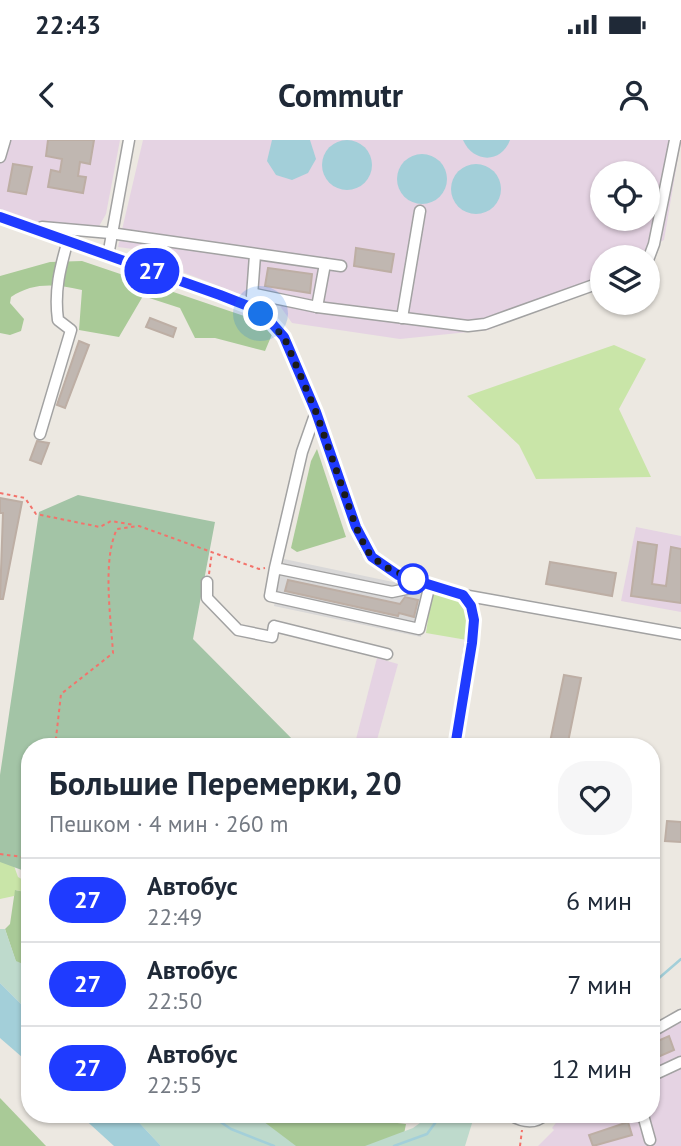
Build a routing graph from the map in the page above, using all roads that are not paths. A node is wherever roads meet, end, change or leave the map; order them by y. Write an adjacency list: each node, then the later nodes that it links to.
1 (5, 140): 4 (street)
2 (129, 140): 8 (street)
3 (675, 140): 10 (street)
4 (0, 157)
5 (420, 211): 18 (street)
6 (0, 216): 7 (street)
7 (23, 225): 8 (street); 9 (street)
8 (110, 233): 11 (street); 12 (street)
9 (68, 240): 12 (street); 20 (street)
10 (654, 245)
11 (255, 255): 13 (street); 16 (street)
12 (108, 256): 16 (street)
13 (325, 264): 14 (street); 17 (street)
14 (341, 266)
15 (590, 286): 18 (street)
16 (250, 301): 17 (street); 19 (street)
17 (317, 307): 18 (street)
18 (402, 318)
19 (316, 412): 21 (street); 23 (street)
20 (40, 434)
21 (270, 568): 23 (street); 23 (street)
22 (207, 582): 26 (street)
23 (429, 584): 24 (street)
24 (463, 595): 25 (street); 27 (street)
25 (681, 634)
26 (387, 654)
27 (456, 738)
28 (681, 1015): 29 (street)
29 (660, 1027)
30 (681, 1062): 31 (street)
31 (660, 1072)
32 (645, 1123): 33 (street)
33 (650, 1140)

